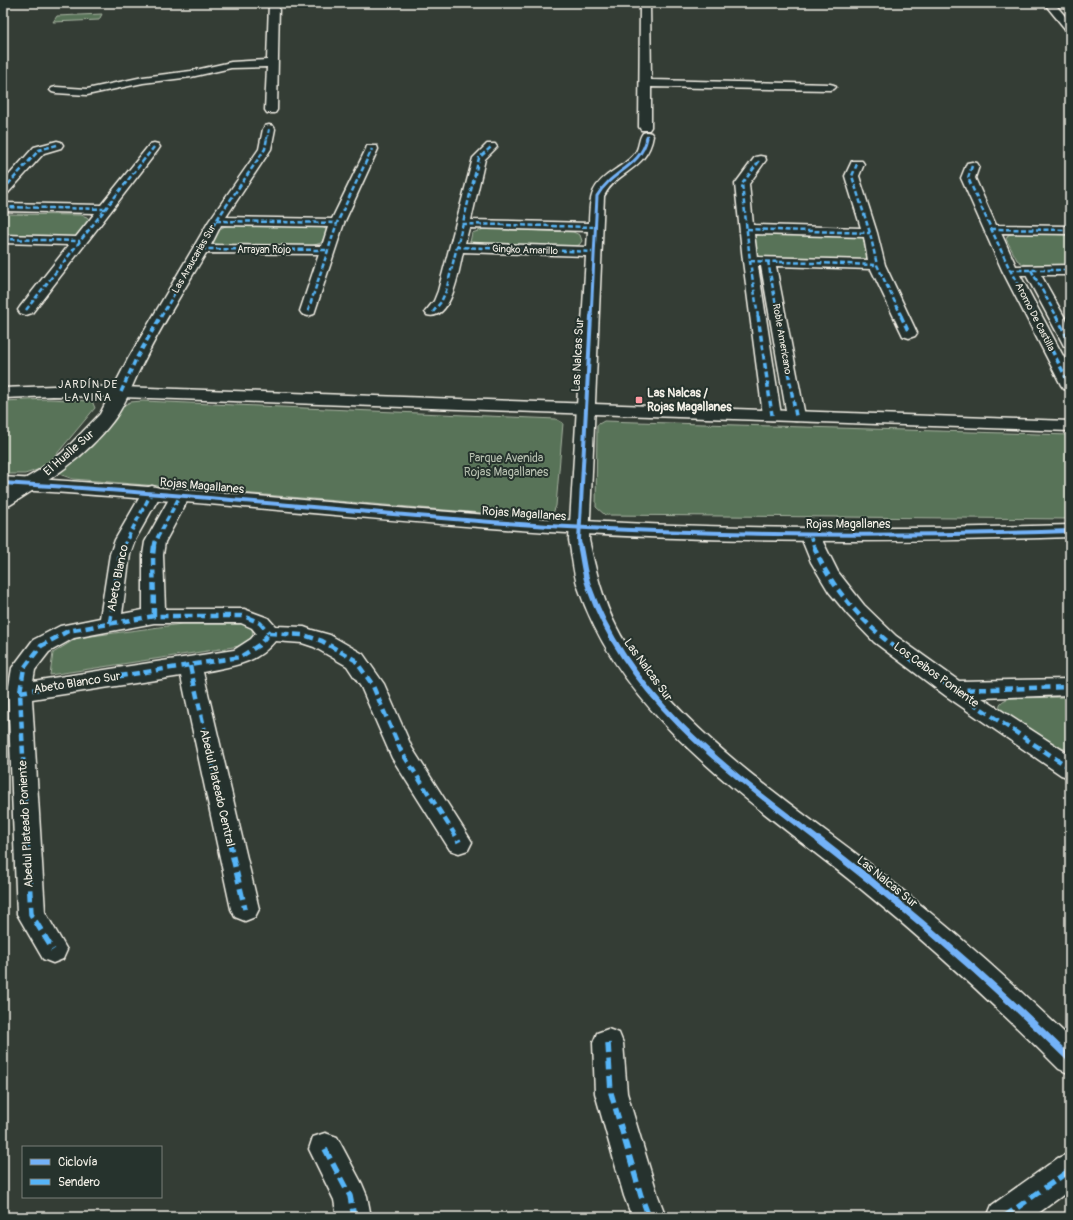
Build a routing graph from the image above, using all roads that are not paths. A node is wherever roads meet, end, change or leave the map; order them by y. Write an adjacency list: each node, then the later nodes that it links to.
1 (274, 3): 5 (street)
2 (645, 3): 6 (street, Las Nalcas Sur)
3 (1050, 3): 4 (street)
4 (1070, 28)
5 (272, 63): 8 (street); 9 (street)
6 (645, 83): 7 (street); 24 (street, Las Nalcas Sur)
7 (830, 87)
8 (56, 90)
9 (271, 110)
10 (270, 129): 21 (street, Las Araucarias Sur)
11 (57, 145): 18 (street)
12 (154, 147): 20 (street)
13 (491, 147): 23 (street)
14 (372, 149): 22 (street)
15 (760, 160): 25 (street, Roble Americano)
16 (857, 164): 28 (street)
17 (972, 166): 26 (street, Aromo De Castilla)
18 (3, 190)
19 (3, 207): 20 (street)
20 (105, 210): 30 (street)
21 (216, 221): 22 (street); 32 (street, Las Araucarias Sur)
22 (337, 223): 33 (street)
23 (462, 224): 24 (street); 31 (street)
24 (595, 227): 34 (street, Las Nalcas Sur)
25 (747, 229): 28 (street); 35 (street, Roble Americano)
26 (991, 229): 27 (street); 38 (street, Aromo De Castilla)
27 (1070, 230)
28 (870, 234): 37 (street)
29 (3, 239): 30 (street)
30 (80, 240): 41 (street)
31 (456, 247): 34 (street, Gingko Amarillo); 43 (street)
32 (201, 249): 33 (street, Arrayan Rojo); 47 (street, Las Araucarias Sur)
33 (327, 250): 42 (street)
34 (594, 252): 49 (street, Las Nalcas Sur)
35 (750, 260): 36 (street); 50 (street, Roble Americano)
36 (768, 261): 37 (street); 51 (street, Roble Americano)
37 (877, 265): 44 (street)
38 (1010, 270): 39 (street, Aromo De Castilla); 46 (street, Aromo De Castilla)
39 (1031, 270): 40 (street, Aromo De Castilla); 45 (street, Aromo De Castilla)
40 (1070, 270)
41 (26, 310)
42 (308, 311)
43 (433, 312)
44 (909, 333)
45 (1070, 342)
46 (1070, 385)
47 (121, 392): 48 (street); 49 (street); 54 (street, El Hualle Sur)
48 (3, 393)
49 (585, 408): 50 (street); 58 (street, Las Nalcas Sur)
50 (772, 415): 51 (street)
51 (796, 416): 52 (street)
52 (1070, 426)
53 (3, 483): 54 (street, Rojas Magallanes)
54 (30, 484): 55 (street, Rojas Magallanes); 57 (street, El Hualle Sur)
55 (152, 492): 56 (street, Rojas Magallanes); 62 (street, Abeto Blanco)
56 (181, 494): 58 (street, Rojas Magallanes); 61 (street)
57 (3, 500)
58 (579, 527): 60 (street, Rojas Magallanes); 73 (street, Las Nalcas Sur)
59 (1070, 530): 60 (street, Rojas Magallanes)
60 (810, 534): 66 (street, Los Ceibos Poniente)
61 (154, 616): 62 (street, Abeto Blanco Sur); 63 (street, Abeto Blanco Sur)
62 (110, 623): 67 (street, Abeto Blanco Sur)
63 (268, 633): 64 (street, Abeto Blanco Sur); 69 (street)
64 (190, 666): 67 (street, Abeto Blanco Sur); 70 (street, Abedul Plateado Central)
65 (1070, 687): 66 (street)
66 (954, 690): 68 (street, Los Ceibos Poniente)
67 (20, 692): 71 (street, Abedul Plateado Poniente)
68 (1070, 768)
69 (460, 842)
70 (245, 909)
71 (53, 950)
72 (608, 1044): 77 (street)
73 (1070, 1059)
74 (325, 1149): 76 (street)
75 (1070, 1170): 78 (street)
76 (354, 1217)
77 (649, 1217)
78 (1004, 1217)

